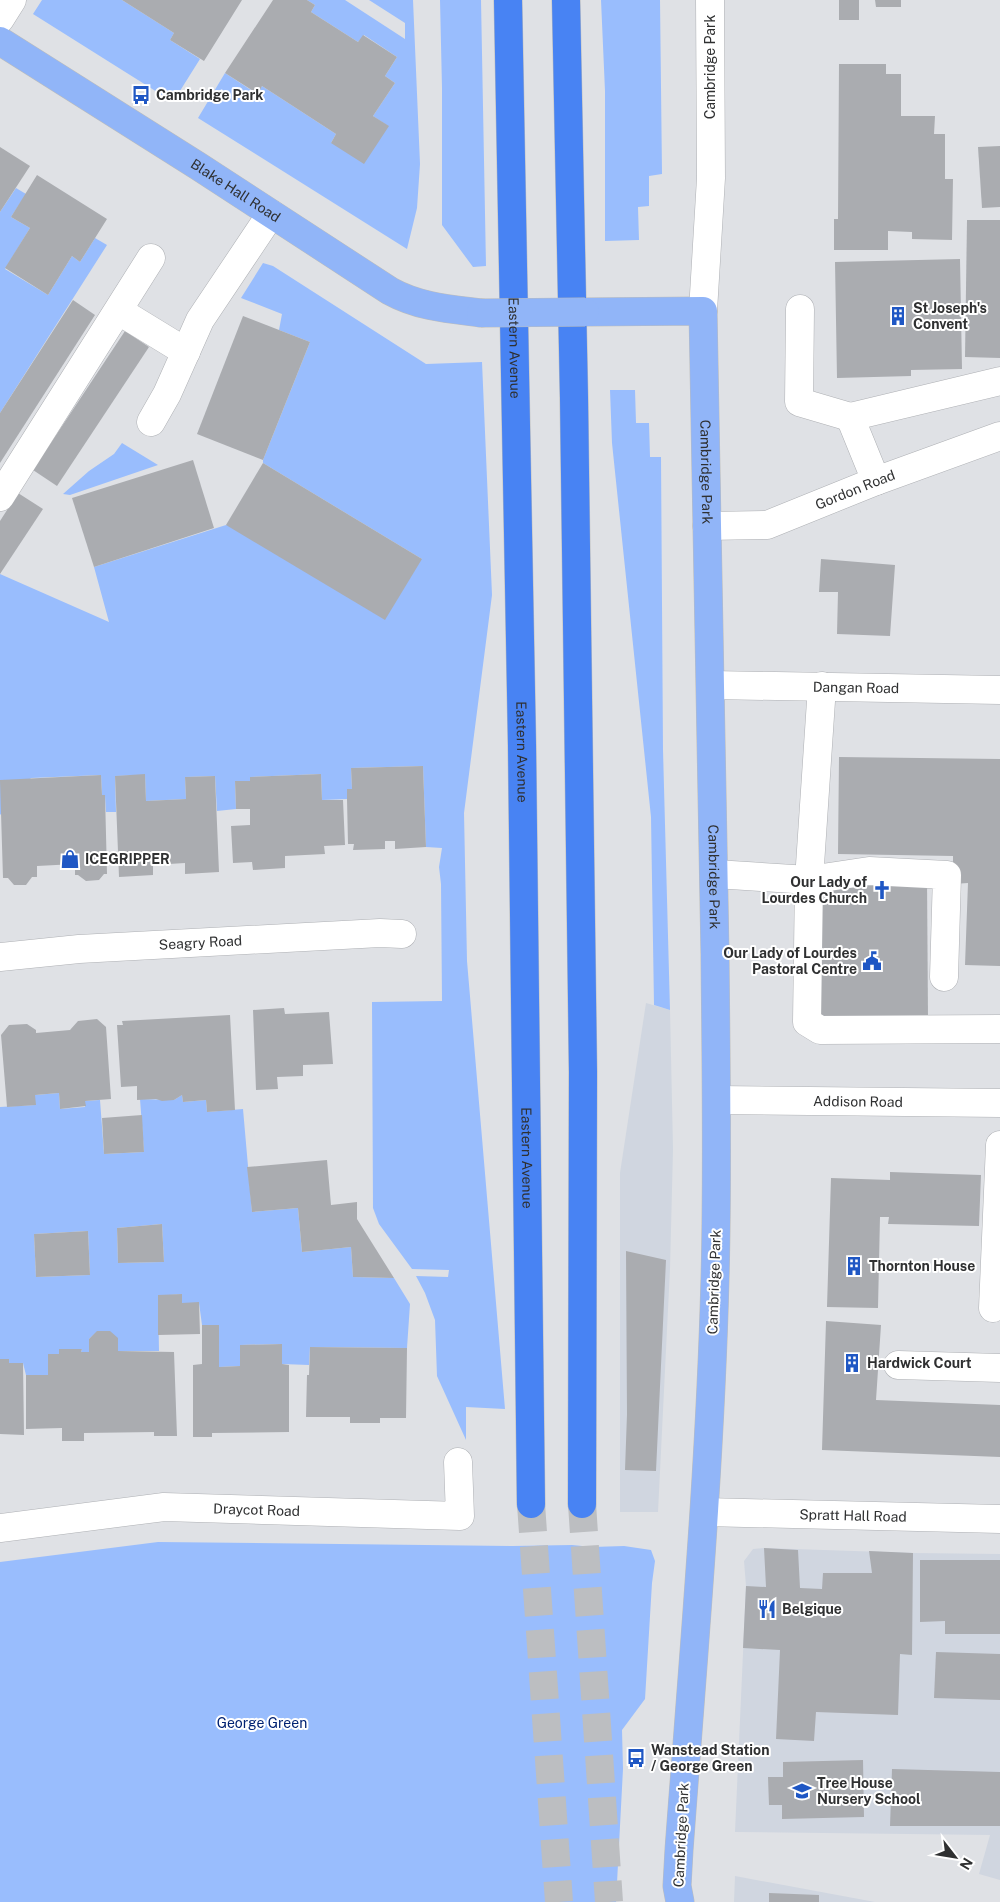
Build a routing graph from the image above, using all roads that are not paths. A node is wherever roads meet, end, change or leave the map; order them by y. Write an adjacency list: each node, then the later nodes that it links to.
1 (12, 0): 5 (street)
2 (508, 0): 36 (highway, Eastern Avenue)
3 (566, 0): 37 (highway)
4 (710, 0): 11 (street, Cambridge Park)
5 (0, 20)
6 (0, 41): 7 (main road, Blake Hall Road)
7 (270, 214): 11 (main road, Blake Hall Road, bridge); 12 (street)
8 (151, 258): 10 (street)
9 (800, 309): 14 (street)
10 (118, 310): 12 (street); 18 (street)
11 (703, 311): 19 (main road, Cambridge Park)
12 (186, 352): 15 (street)
13 (1000, 381): 14 (street)
14 (850, 417): 17 (street)
15 (151, 422)
16 (1000, 436): 17 (street, Gordon Road)
17 (876, 481): 19 (street, Gordon Road)
18 (0, 497)
19 (707, 526): 20 (main road, Cambridge Park)
20 (712, 685): 21 (street, Dangan Road); 23 (main road, Cambridge Park)
21 (822, 686): 22 (street, Dangan Road); 24 (street)
22 (1000, 690)
23 (715, 874): 24 (street); 29 (main road, Cambridge Park)
24 (809, 880): 27 (street); 28 (street)
25 (402, 934): 26 (street, Seagry Road)
26 (0, 957)
27 (944, 977)
28 (1000, 1029)
29 (717, 1100): 30 (street, Addison Road); 38 (main road, Cambridge Park)
30 (1000, 1103)
31 (1000, 1144): 32 (street)
32 (993, 1308)
33 (898, 1365): 34 (street)
34 (1000, 1368)
35 (458, 1462): 40 (street, Draycot Road)
36 (531, 1504)
37 (582, 1504)
38 (705, 1512): 39 (street, Spratt Hall Road); 41 (main road, Cambridge Park)
39 (1000, 1519)
40 (0, 1528)
41 (680, 1902)

